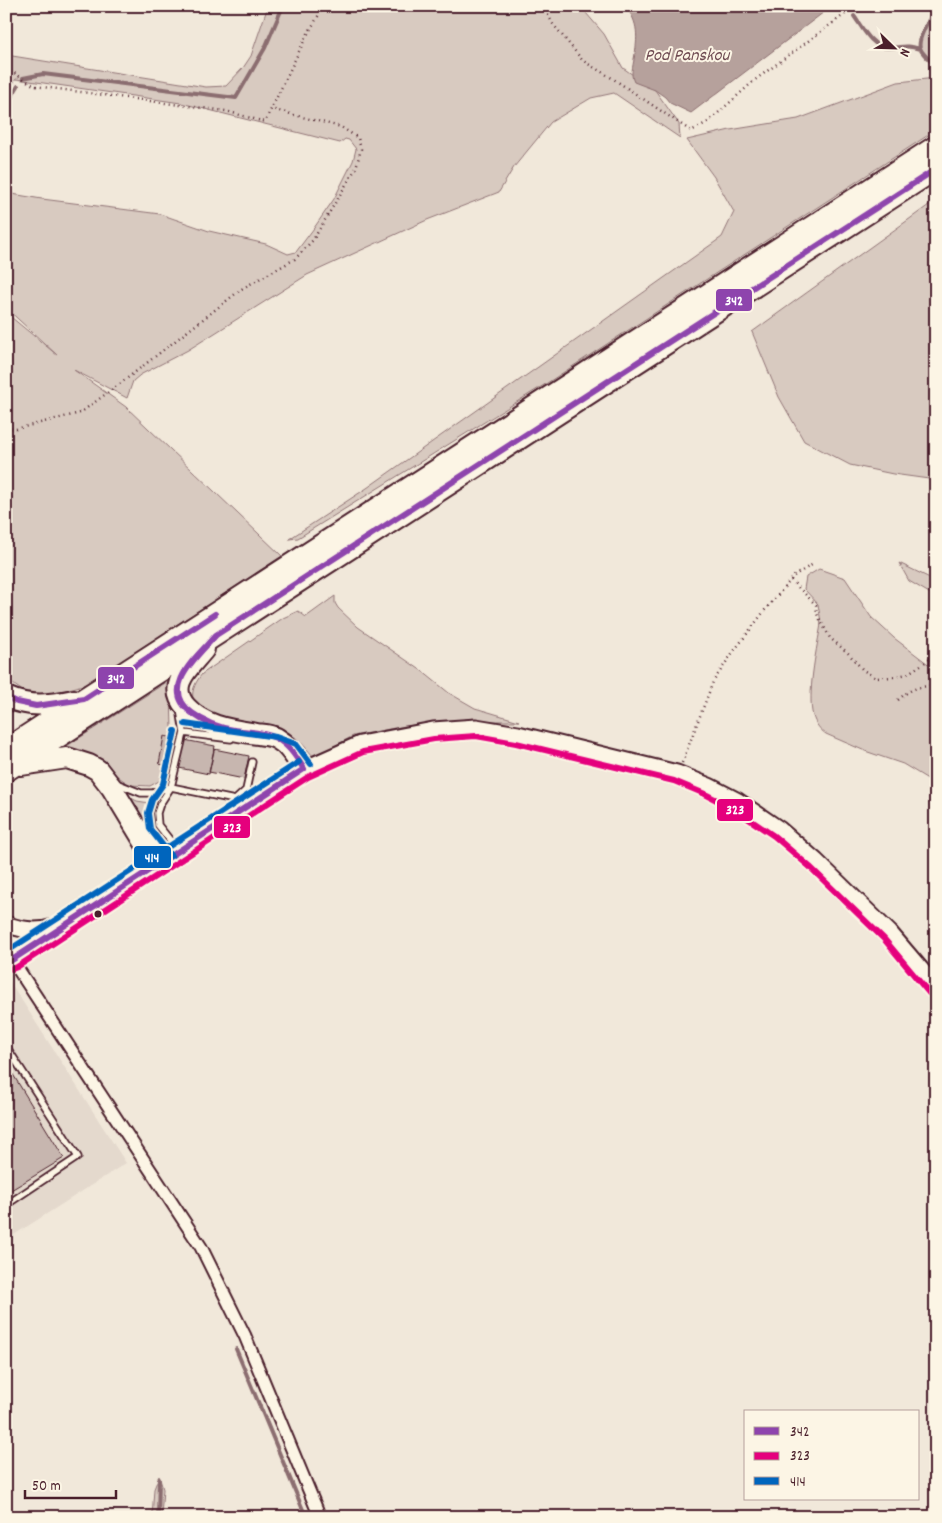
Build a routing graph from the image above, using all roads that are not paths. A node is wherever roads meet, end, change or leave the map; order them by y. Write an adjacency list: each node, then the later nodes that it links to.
1 (936, 146): 6 (highway)
2 (936, 169): 3 (highway)
3 (216, 635): 5 (highway); 9 (highway)
4 (6, 697): 6 (highway)
5 (180, 698): 7 (lane); 11 (highway)
6 (84, 699): 9 (highway)
7 (184, 733): 8 (lane); 13 (lane)
8 (238, 740)
9 (9, 762): 12 (highway)
10 (252, 762): 13 (lane)
11 (304, 769): 14 (street); 19 (street)
12 (105, 778): 13 (lane); 15 (highway)
13 (171, 787): 14 (lane)
14 (178, 851): 15 (street)
15 (158, 864): 16 (street)
16 (71, 921): 17 (street); 18 (street)
17 (6, 924)
18 (8, 958): 22 (street)
19 (936, 987)
20 (6, 1046): 21 (lane)
21 (6, 1205)
22 (320, 1517)

